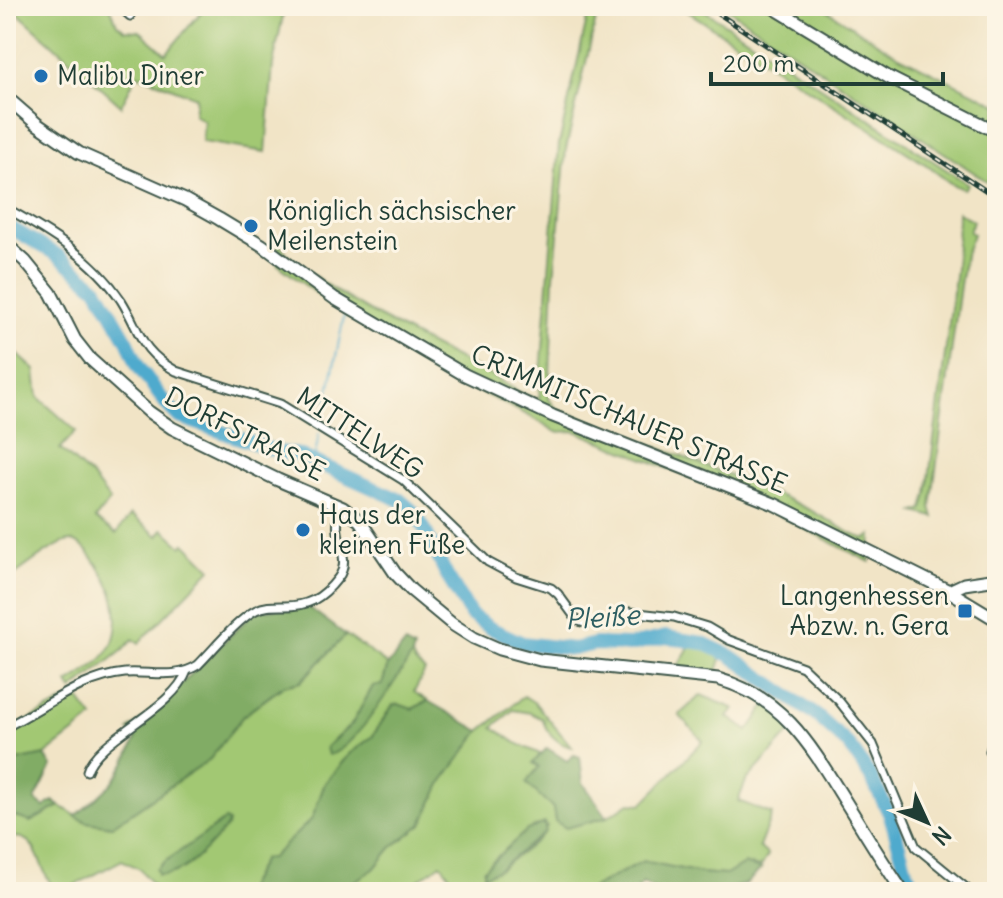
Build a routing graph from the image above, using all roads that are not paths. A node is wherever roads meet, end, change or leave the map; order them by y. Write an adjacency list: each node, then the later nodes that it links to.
1 (119, 6): 3 (street)
2 (771, 6): 5 (street)
3 (130, 16)
4 (6, 97): 10 (street, CRIMMITSCHAUER STRASSE)
5 (997, 132)
6 (6, 208): 18 (street, MITTELWEG)
7 (6, 244): 8 (street, DORFSTRASSE)
8 (343, 508): 12 (street); 17 (street, DORFSTRASSE)
9 (997, 579): 10 (street)
10 (949, 591): 11 (street, CRIMMITSCHAUER STRASSE)
11 (997, 620)
12 (187, 671): 13 (street); 16 (street)
13 (6, 727)
14 (997, 728): 15 (street)
15 (990, 751)
16 (87, 771)
17 (903, 892)
18 (971, 892)

